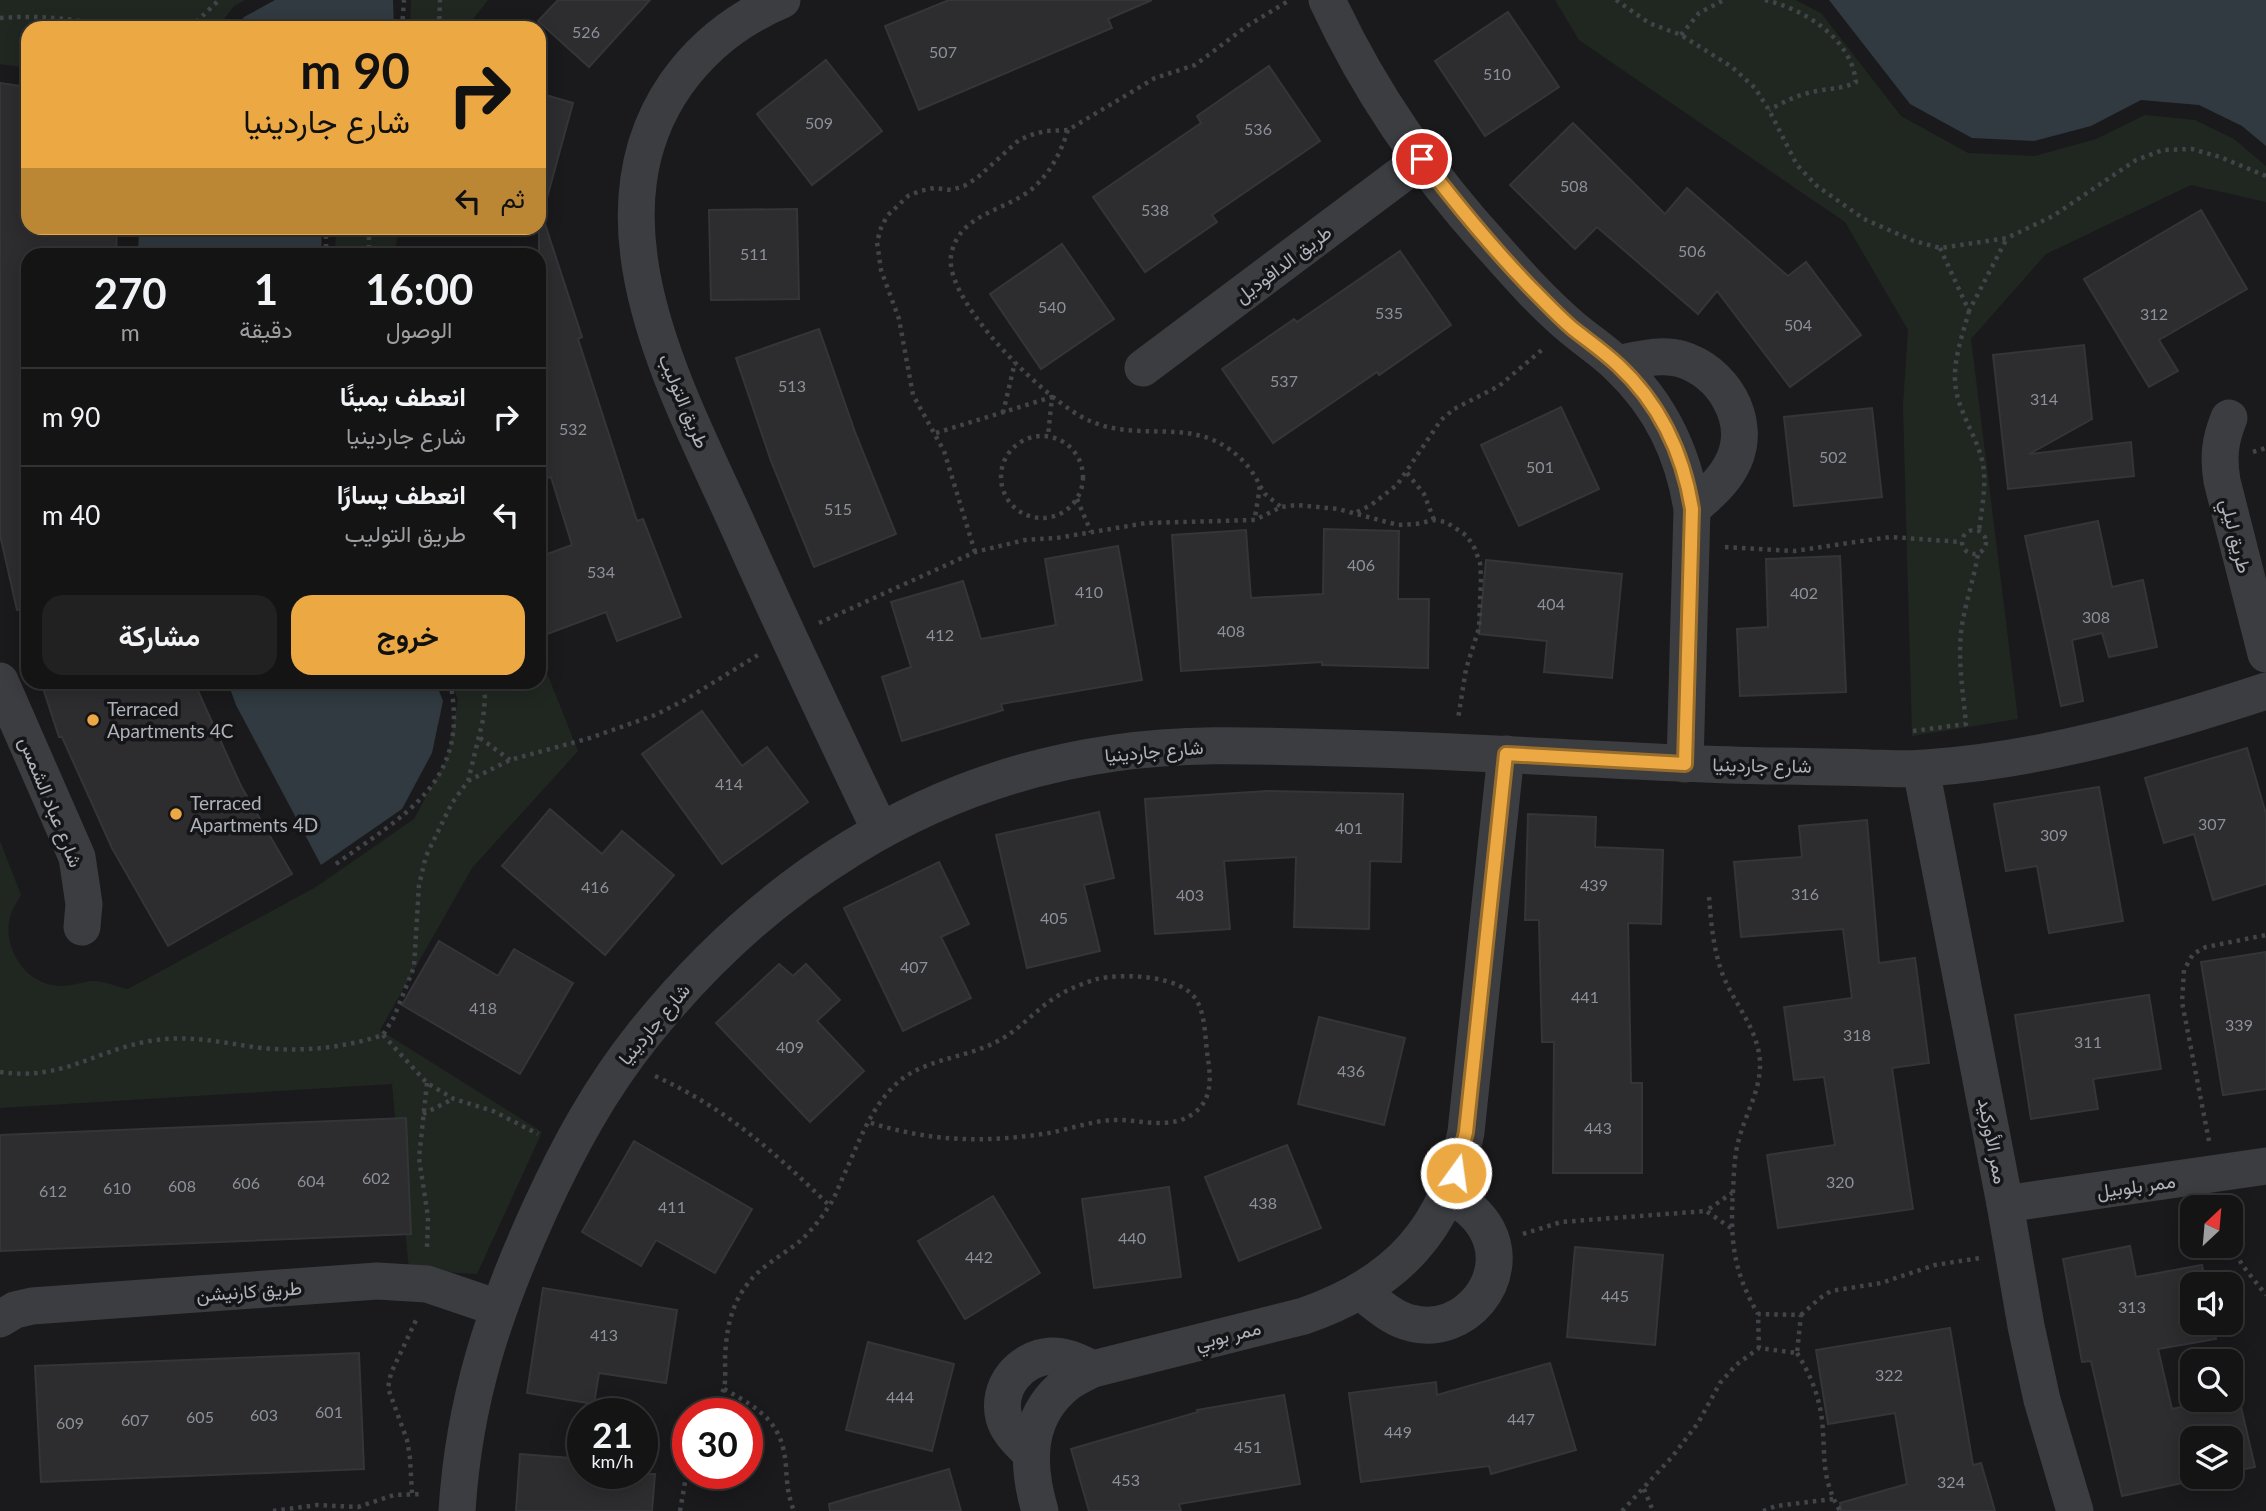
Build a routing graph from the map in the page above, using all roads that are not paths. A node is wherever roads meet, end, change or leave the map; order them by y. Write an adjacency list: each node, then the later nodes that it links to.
1 (782, 0): 14 (street, طريق التوليب)
2 (1327, 0): 3 (street)
3 (1422, 159): 4 (street); 5 (street, طريق الدافوديل)
4 (1617, 364): 7 (street); 7 (street)
5 (1143, 368)
6 (2229, 418): 8 (street, طريق ليلي)
7 (1692, 509): 12 (street)
8 (2266, 654)
9 (0, 681): 15 (street, شارع عباد الشمس)
10 (2266, 691): 13 (street, شارع جاردينيا)
11 (1506, 754): 12 (street, شارع جاردينيا); 14 (street, شارع جاردينيا); 17 (street, ممر بوبي)
12 (1685, 764): 13 (street, شارع جاردينيا)
13 (1921, 769): 18 (street, ممر الأوركيد)
14 (880, 830): 20 (street, شارع جاردينيا)
15 (82, 927)
16 (2266, 1167): 18 (street, ممر بلوبيل)
17 (1448, 1193): 19 (street, ممر بوبي); 19 (street)
18 (2006, 1204): 24 (street, ممر الأوركيد)
19 (1361, 1292): 23 (street, ممر بوبي)
20 (498, 1308): 21 (street, طريق كارنيشن); 22 (street, شارع جاردينيا)
21 (0, 1319)
22 (457, 1507)
23 (1040, 1511)
24 (2075, 1511)

